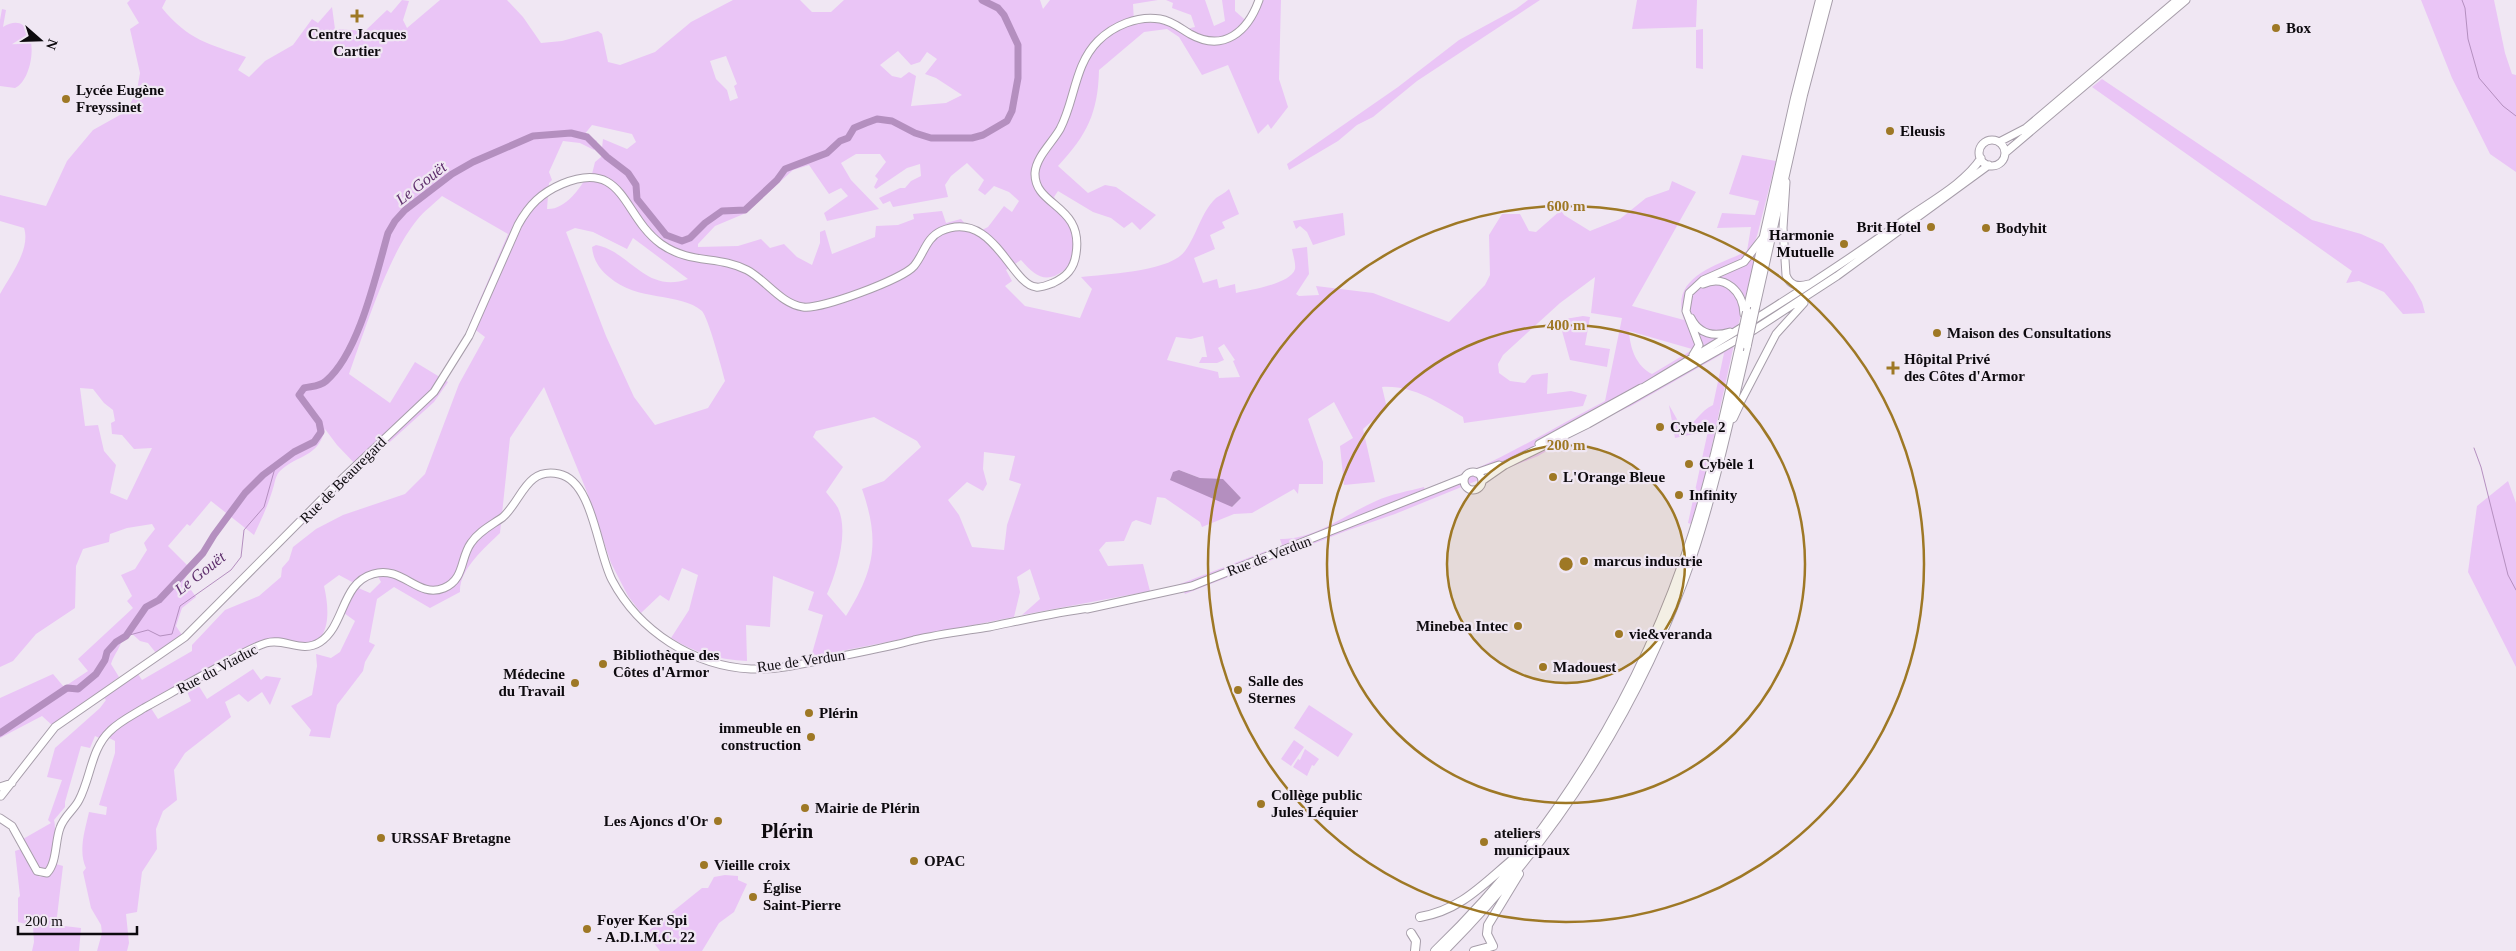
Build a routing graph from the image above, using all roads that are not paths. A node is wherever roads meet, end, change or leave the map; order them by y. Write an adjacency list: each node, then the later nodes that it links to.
1 (1259, 0): 27 (main road, Rue de Beauregard)
2 (1820, 0): 11 (highway)
3 (1828, 0): 7 (highway)
4 (2176, 0): 6 (main road)
5 (2186, 0): 8 (main road)
6 (1999, 142): 8 (main road); 9 (main road)
7 (1790, 152): 13 (main road); 14 (highway)
8 (2005, 153): 10 (main road)
9 (1981, 158): 10 (main road); 13 (main road)
10 (1989, 165): 12 (main road)
11 (1765, 234): 14 (highway); 16 (main road)
12 (1837, 276): 18 (main road); 19 (main road)
13 (1821, 279): 15 (main road)
14 (1749, 311): 15 (highway, bridge); 15 (main road); 20 (highway, bridge)
15 (1741, 329): 16 (main road); 30 (highway, bridge)
16 (1685, 362): 17 (main road)
17 (1644, 387): 19 (main road); 21 (main road)
18 (1740, 402): 20 (highway)
19 (1618, 408): 23 (main road)
20 (1727, 428): 29 (highway)
21 (1476, 473): 22 (main road); 23 (main road)
22 (1464, 478): 24 (main road); 25 (main road, Rue de Verdun)
23 (1482, 481): 24 (main road)
24 (1466, 487): 25 (main road, Rue de Verdun)
25 (1442, 488): 26 (main road, Rue de Verdun)
26 (592, 520): 28 (main road, Rue du Viaduc)
27 (0, 793)
28 (0, 819)
29 (1539, 842): 35 (highway); 36 (highway)
30 (1528, 847): 31 (highway); 34 (highway)
31 (1420, 917)
32 (1411, 933): 33 (highway)
33 (1415, 951)
34 (1436, 951)
35 (1444, 951)
36 (1474, 951)

